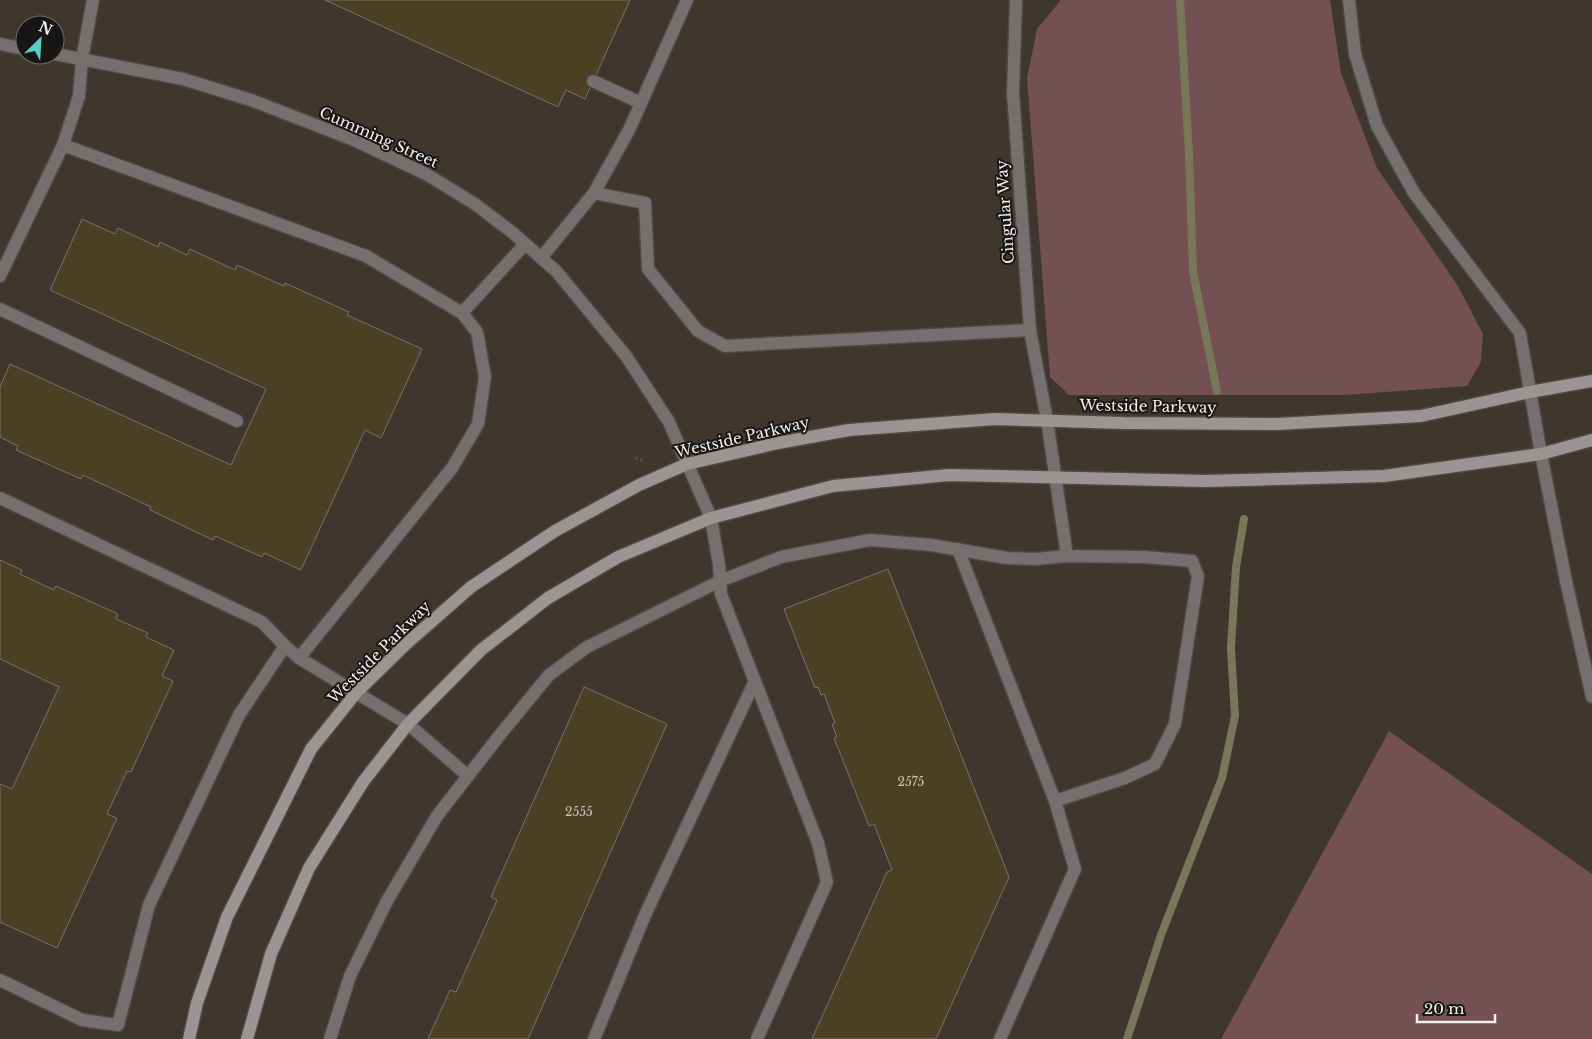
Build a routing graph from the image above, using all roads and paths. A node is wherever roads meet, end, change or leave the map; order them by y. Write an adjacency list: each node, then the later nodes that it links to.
1 (93, 0): 8 (street)
2 (687, 0): 10 (street)
3 (1016, 0): 18 (street, Cingular Way)
4 (1349, 0): 20 (street)
5 (0, 44): 6 (street)
6 (15, 47)
7 (65, 56): 8 (street, Cumming Street)
8 (82, 59): 11 (street); 13 (street, Cumming Street)
9 (593, 81): 10 (street)
10 (641, 102): 12 (street)
11 (63, 144): 15 (street); 17 (street)
12 (594, 193): 14 (street); 18 (street)
13 (526, 244): 14 (street, Cumming Street); 17 (street)
14 (541, 258): 25 (street, Cumming Street)
15 (0, 276)
16 (0, 309): 22 (street)
17 (462, 313): 33 (street)
18 (1030, 330): 21 (street, Cingular Way)
19 (1592, 381): 20 (main road, Westside Parkway)
20 (1530, 392): 21 (main road, Westside Parkway); 24 (street)
21 (1046, 420): 25 (main road, Westside Parkway); 26 (street, Cingular Way)
22 (237, 421)
23 (1592, 440): 24 (main road)
24 (1541, 454): 26 (main road); 36 (street)
25 (687, 464): 28 (street, Cumming Street); 35 (main road, Westside Parkway)
26 (1055, 477): 28 (main road); 30 (street, Cingular Way)
27 (0, 498): 32 (street)
28 (711, 518): 31 (street, Cumming Street); 37 (main road)
29 (958, 549): 30 (street); 31 (street); 39 (street)
30 (1067, 556): 39 (street)
31 (720, 581): 34 (street, Cumming Street); 38 (street)
32 (285, 646): 33 (street); 40 (street)
33 (299, 658): 35 (street)
34 (754, 682): 44 (street); 45 (street, Cumming Street)
35 (356, 693): 37 (street); 41 (main road, Westside Parkway)
36 (1592, 697)
37 (408, 724): 38 (street); 42 (main road)
38 (468, 776): 43 (street)
39 (1055, 801): 46 (street)
40 (0, 980)
41 (189, 1039)
42 (247, 1039)
43 (330, 1039)
44 (594, 1039)
45 (757, 1039)
46 (1000, 1039)

